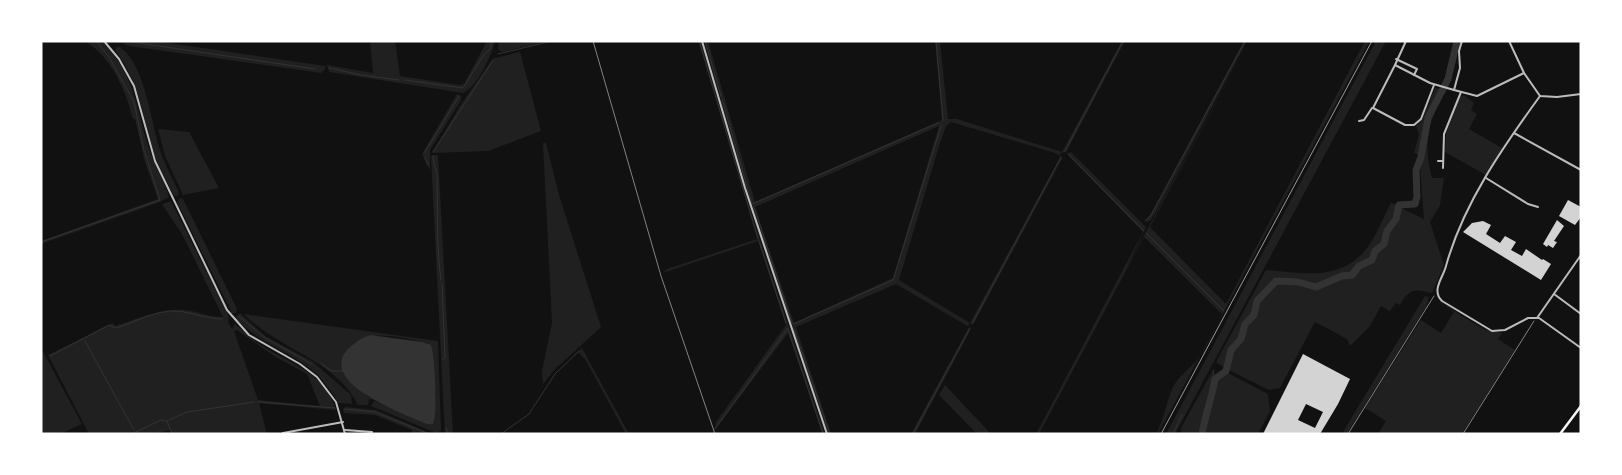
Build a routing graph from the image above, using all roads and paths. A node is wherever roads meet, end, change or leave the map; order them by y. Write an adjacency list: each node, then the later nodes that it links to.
1 (104, 41): 32 (street)
2 (593, 41): 37 (path)
3 (702, 41): 38 (street)
4 (1406, 41): 7 (street)
5 (1462, 41): 12 (street)
6 (1509, 41): 9 (street)
7 (1396, 59): 8 (street); 10 (street)
8 (1395, 65): 10 (street); 16 (street)
9 (1524, 74): 13 (street); 15 (street)
10 (1414, 75): 11 (street)
11 (1434, 85): 12 (street); 16 (street)
12 (1454, 90): 13 (street)
13 (1461, 92): 20 (street)
14 (1581, 94): 15 (street)
15 (1540, 96): 18 (street)
16 (1373, 108): 17 (street)
17 (1359, 121)
18 (1514, 133): 22 (street); 23 (street)
19 (1438, 161): 20 (street)
20 (1443, 161): 21 (street)
21 (1443, 168)
22 (1581, 170)
23 (1486, 178): 24 (street); 27 (street)
24 (1538, 207)
25 (1581, 255): 26 (street)
26 (1554, 294): 28 (street); 29 (street)
27 (1437, 295): 29 (street); 39 (path)
28 (1581, 314)
29 (1537, 318): 30 (street); 40 (path)
30 (1581, 348)
31 (1581, 406): 41 (main road)
32 (343, 422): 33 (street); 35 (street)
33 (346, 430): 34 (street); 36 (street)
34 (372, 432)
35 (284, 434)
36 (345, 434)
37 (715, 434)
38 (827, 434)
39 (1348, 434)
40 (1463, 434)
41 (1560, 434)

